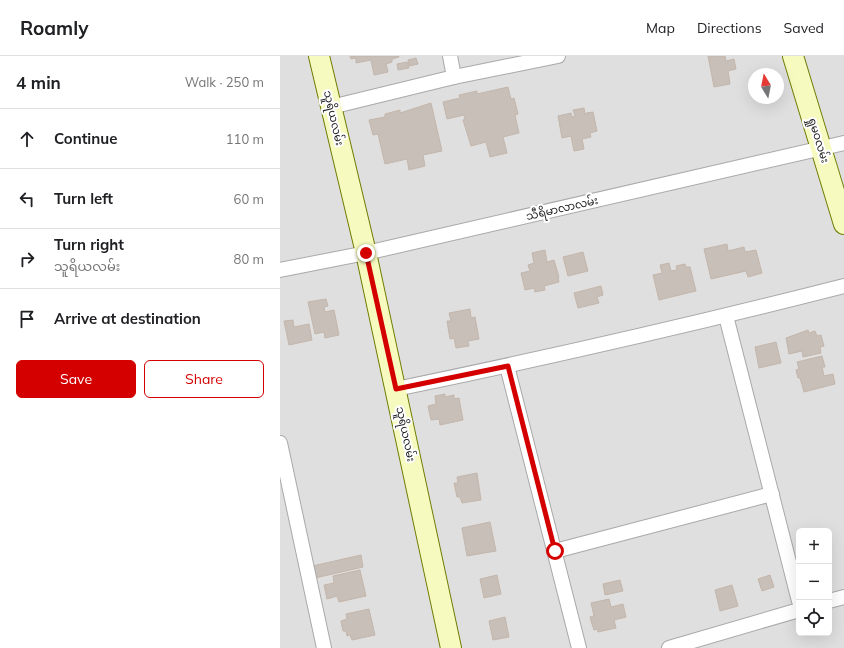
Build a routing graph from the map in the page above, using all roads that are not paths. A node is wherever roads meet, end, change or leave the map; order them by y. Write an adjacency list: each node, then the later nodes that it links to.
1 (319, 56): 6 (street, သူရိယလမ်း)
2 (450, 56): 5 (street)
3 (558, 56): 5 (street)
4 (793, 56): 8 (street, ရှုမဝလမ်း)
5 (454, 77): 6 (street)
6 (331, 108): 10 (street, သူရိယလမ်း)
7 (844, 144): 8 (street, သီရိမာလာလမ်း)
8 (822, 148): 9 (street, ရှုမဝလမ်း); 10 (street, သီရိမာလာလမ်း)
9 (844, 224)
10 (366, 253): 11 (street, သီရိမာလာလမ်း); 15 (street, သူရိယလမ်း)
11 (280, 270)
12 (844, 286): 13 (street)
13 (726, 316): 14 (street); 17 (street)
14 (508, 366): 15 (street); 18 (street)
15 (396, 389): 24 (street, သူရိယလမ်း)
16 (280, 443): 23 (street)
17 (772, 494): 18 (street); 20 (street)
18 (555, 551): 25 (street)
19 (844, 597): 21 (street)
20 (799, 600)
21 (832, 600)
22 (796, 611): 26 (street)
23 (324, 648)
24 (451, 648)
25 (580, 648)
26 (669, 648)

